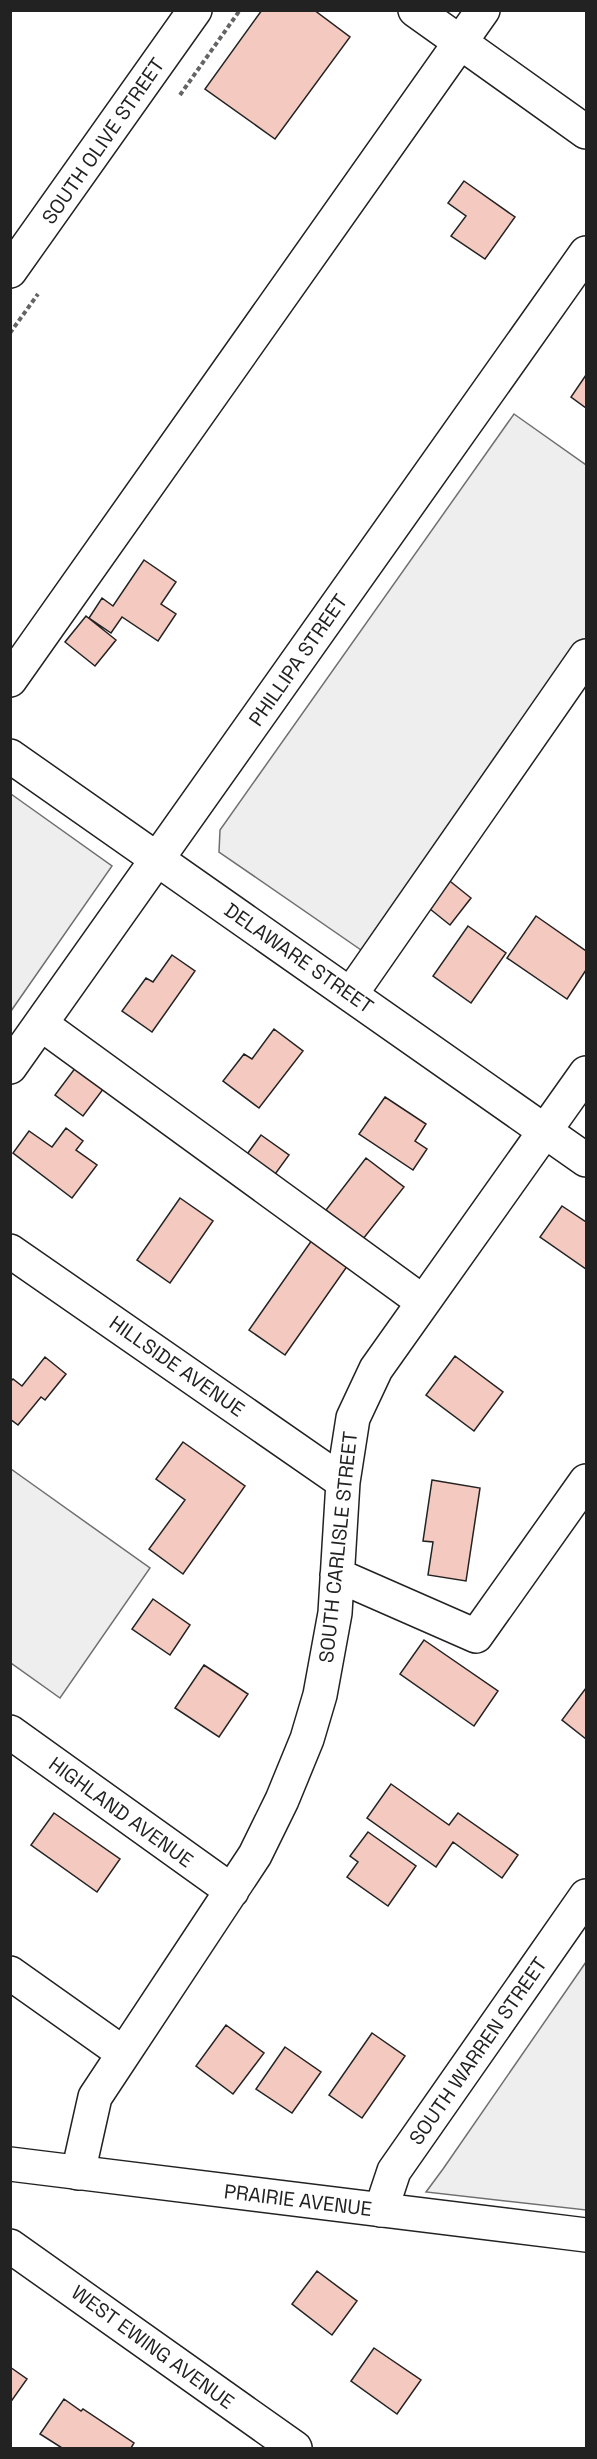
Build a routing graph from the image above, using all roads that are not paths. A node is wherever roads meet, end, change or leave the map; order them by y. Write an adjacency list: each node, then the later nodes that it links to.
1 (195, 10): 7 (street, SOUTH OLIVE STREET)
2 (415, 10): 4 (street)
3 (483, 10): 4 (street)
4 (460, 43): 5 (street); 9 (street)
5 (586, 132)
6 (586, 253): 11 (street, PHILLIPA STREET)
7 (10, 271)
8 (586, 656): 12 (street)
9 (10, 680)
10 (10, 756): 11 (street, DELAWARE STREET)
11 (157, 860): 12 (street, DELAWARE STREET); 13 (street, PHILLIPA STREET)
12 (351, 994): 16 (street, DELAWARE STREET)
13 (41, 1024): 14 (street, PHILLIPA STREET); 19 (street)
14 (10, 1067)
15 (586, 1073): 16 (street, SOUTH CARLISLE STREET)
16 (546, 1131): 17 (street, DELAWARE STREET); 19 (street, SOUTH CARLISLE STREET)
17 (586, 1160)
18 (10, 1251): 21 (street, HILLSIDE AVENUE)
19 (423, 1302): 21 (street, SOUTH CARLISLE STREET)
20 (586, 1481): 22 (street)
21 (343, 1482): 22 (street, SOUTH CARLISLE STREET)
22 (337, 1575): 24 (street, SOUTH CARLISLE STREET)
23 (10, 1732): 24 (street, HIGHLAND AVENUE)
24 (232, 1891): 27 (street, SOUTH CARLISLE STREET)
25 (586, 1896): 30 (street, SOUTH WARREN STREET)
26 (10, 1973): 27 (street)
27 (123, 2053): 29 (street, SOUTH CARLISLE STREET)
28 (10, 2164): 29 (street, PRAIRIE AVENUE)
29 (78, 2173): 30 (street, PRAIRIE AVENUE)
30 (381, 2210): 31 (street, PRAIRIE AVENUE)
31 (586, 2235)
32 (10, 2246): 33 (street, WEST EWING AVENUE)
33 (295, 2448)

